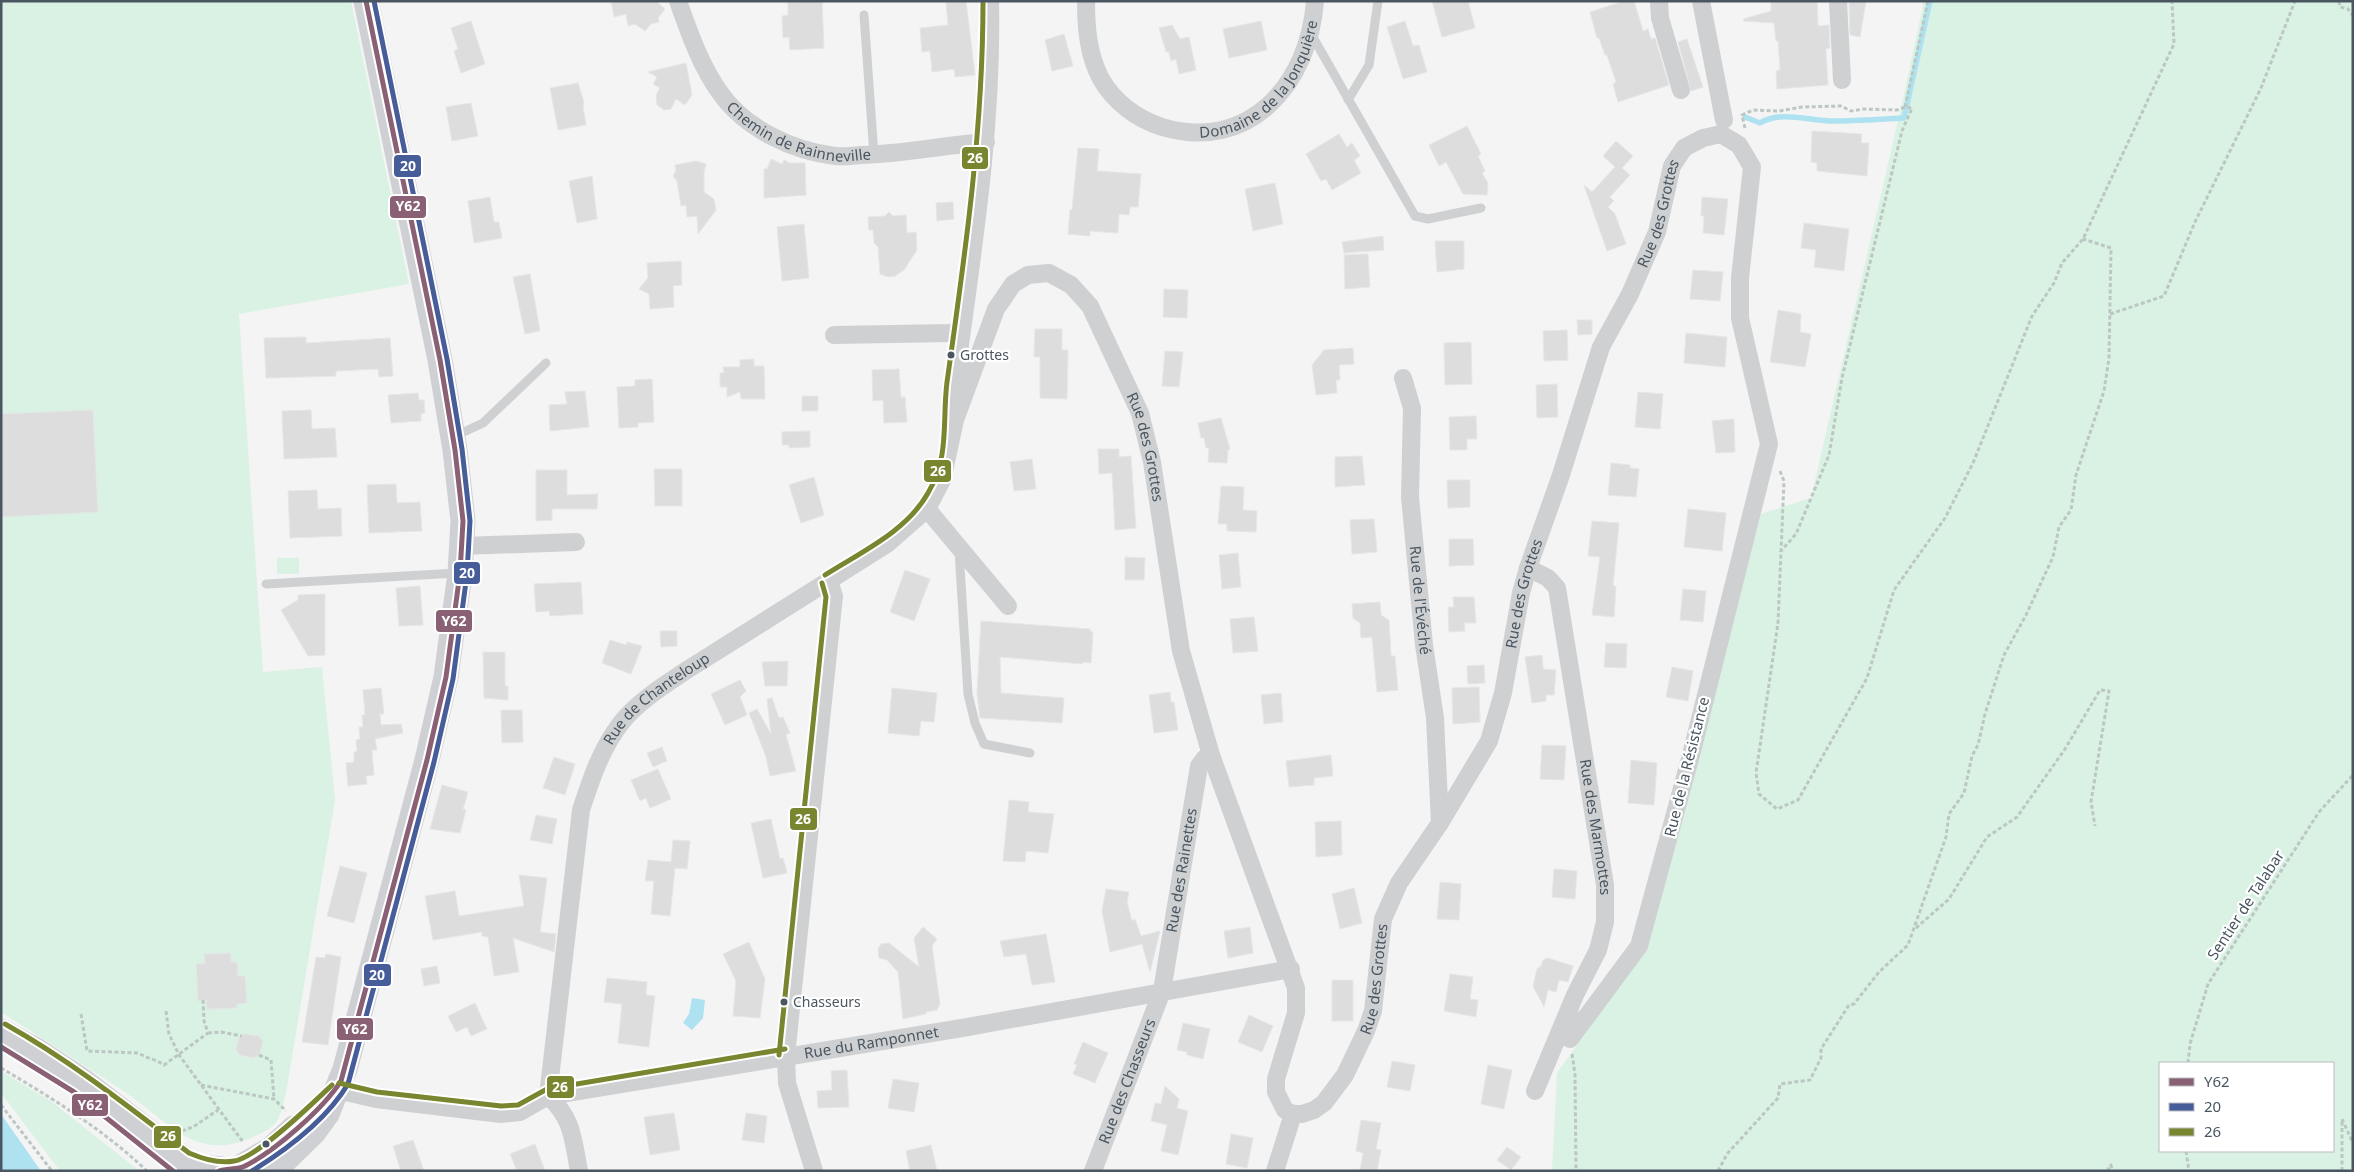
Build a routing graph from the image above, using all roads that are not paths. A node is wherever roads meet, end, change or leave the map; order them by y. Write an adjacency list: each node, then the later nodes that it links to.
1 (366, 1): 24 (main road)
2 (678, 1): 17 (street, Chemin de Rainneville)
3 (990, 1): 16 (street)
4 (1086, 1): 11 (street, Domaine de la Jonquière)
5 (1315, 1): 11 (street, Domaine de la Jonquière)
6 (1378, 1): 14 (lane)
7 (1659, 1): 13 (street)
8 (1702, 1): 15 (street)
9 (1838, 1): 12 (street)
10 (864, 15): 17 (lane)
11 (1310, 32): 14 (lane)
12 (1842, 80)
13 (1681, 90)
14 (1348, 100): 18 (lane)
15 (1724, 120)
16 (986, 142): 17 (street, Chemin de Rainneville); 19 (street)
17 (874, 155)
18 (1481, 208)
19 (962, 330): 20 (street); 23 (street)
20 (834, 335)
21 (546, 363): 24 (lane)
22 (1402, 378): 37 (street, Rue de l'Évéché)
23 (956, 420): 26 (street, Rue de Chanteloup); 36 (street, Rue des Grottes)
24 (453, 437): 28 (main road)
25 (1769, 444): 30 (street, Rue des Grottes); 40 (street, Rue de la Résistance)
26 (927, 509): 29 (street); 32 (street, Rue de Chanteloup)
27 (576, 542): 28 (street)
28 (462, 546): 31 (main road)
29 (958, 546): 34 (street); 35 (lane)
30 (1528, 568): 37 (street, Rue des Grottes); 40 (street, Rue des Marmottes)
31 (460, 573): 33 (lane); 44 (main road)
32 (829, 581): 43 (street); 46 (street, Rue de Chanteloup)
33 (266, 584)
34 (1008, 606)
35 (1030, 752)
36 (1211, 755): 38 (street, Rue des Grottes); 39 (street, Rue des Rainettes)
37 (1440, 823): 47 (street, Rue des Grottes)
38 (1291, 969): 39 (street, Rue du Ramponnet); 47 (street, Rue des Grottes)
39 (1162, 991): 43 (street, Rue du Ramponnet); 53 (street, Rue des Chasseurs)
40 (1570, 1008): 45 (street, Rue des Marmottes)
41 (1, 1032): 48 (main road)
42 (1, 1047): 49 (main road)
43 (786, 1056): 46 (street, Rue du Ramponnet); 52 (street)
44 (337, 1090): 46 (street, Rue du Ramponnet); 48 (main road); 50 (main road)
45 (1536, 1091)
46 (548, 1096): 51 (street)
47 (1293, 1114): 54 (street)
48 (233, 1166)
49 (173, 1171)
50 (274, 1171)
51 (579, 1171)
52 (814, 1171)
53 (1093, 1171)
54 (1275, 1171)

